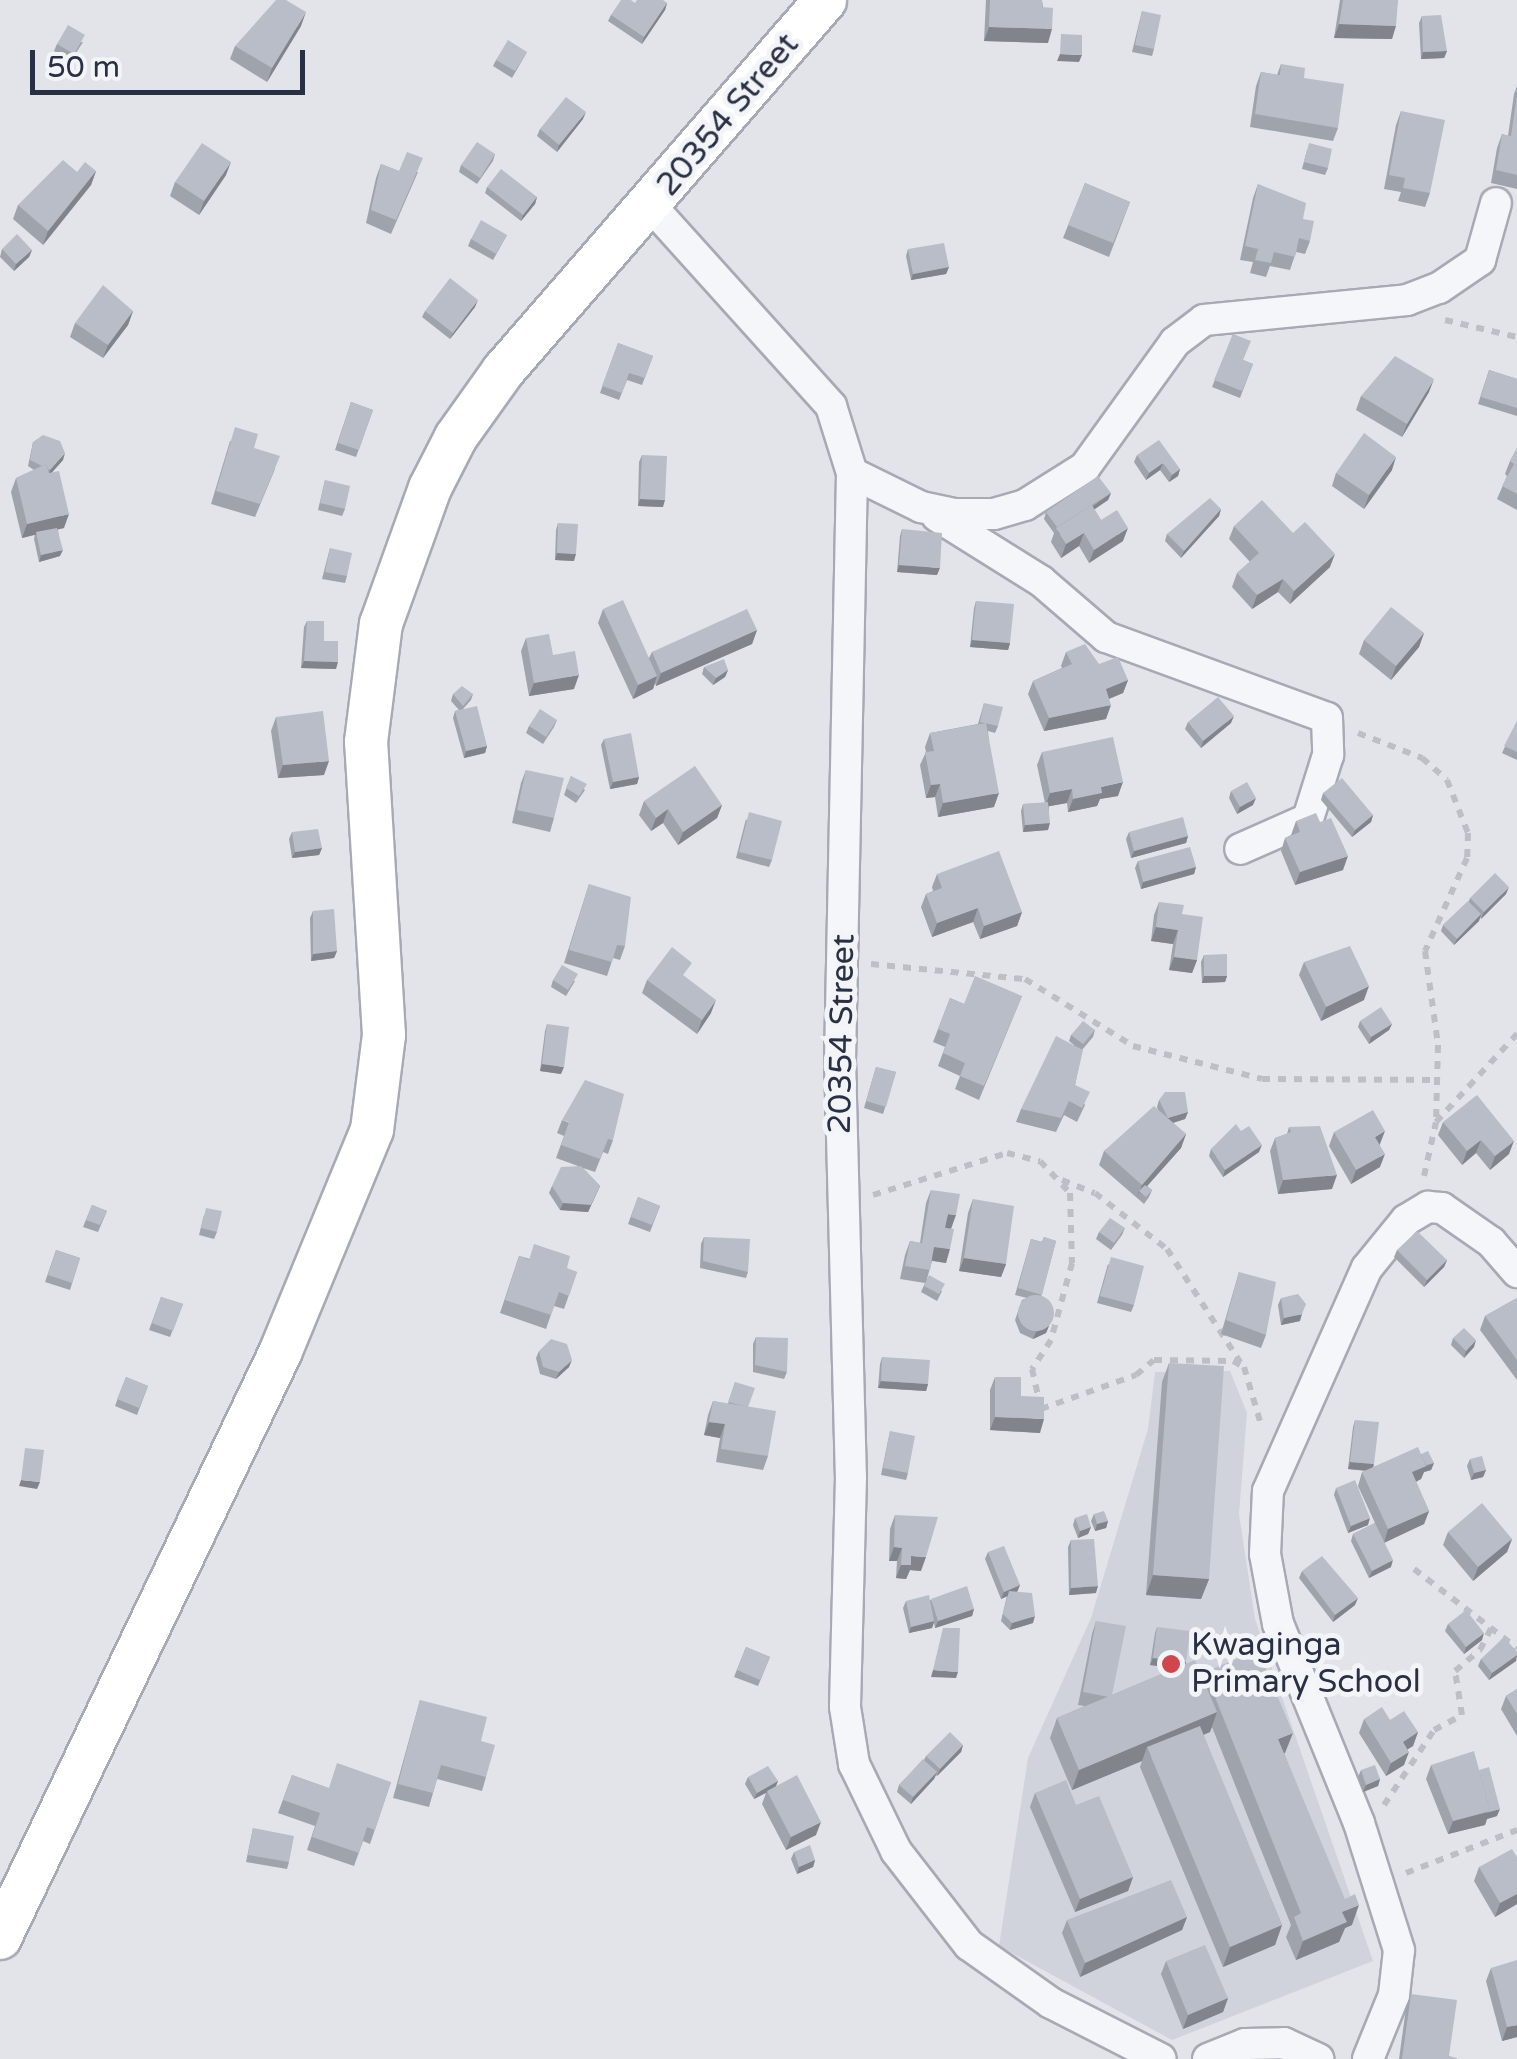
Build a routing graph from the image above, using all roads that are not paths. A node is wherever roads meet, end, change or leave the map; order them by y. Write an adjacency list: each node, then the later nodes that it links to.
1 (825, 0): 3 (street, 20354 Street)
2 (1496, 202): 5 (street)
3 (652, 206): 4 (street, 20354 Street); 8 (street)
4 (852, 473): 5 (street); 9 (street, 20354 Street)
5 (921, 507): 6 (street)
6 (1240, 849)
7 (1517, 1272): 12 (street)
8 (0, 1938)
9 (1160, 2059)
10 (1208, 2059): 11 (street)
11 (1319, 2059)
12 (1368, 2059)

